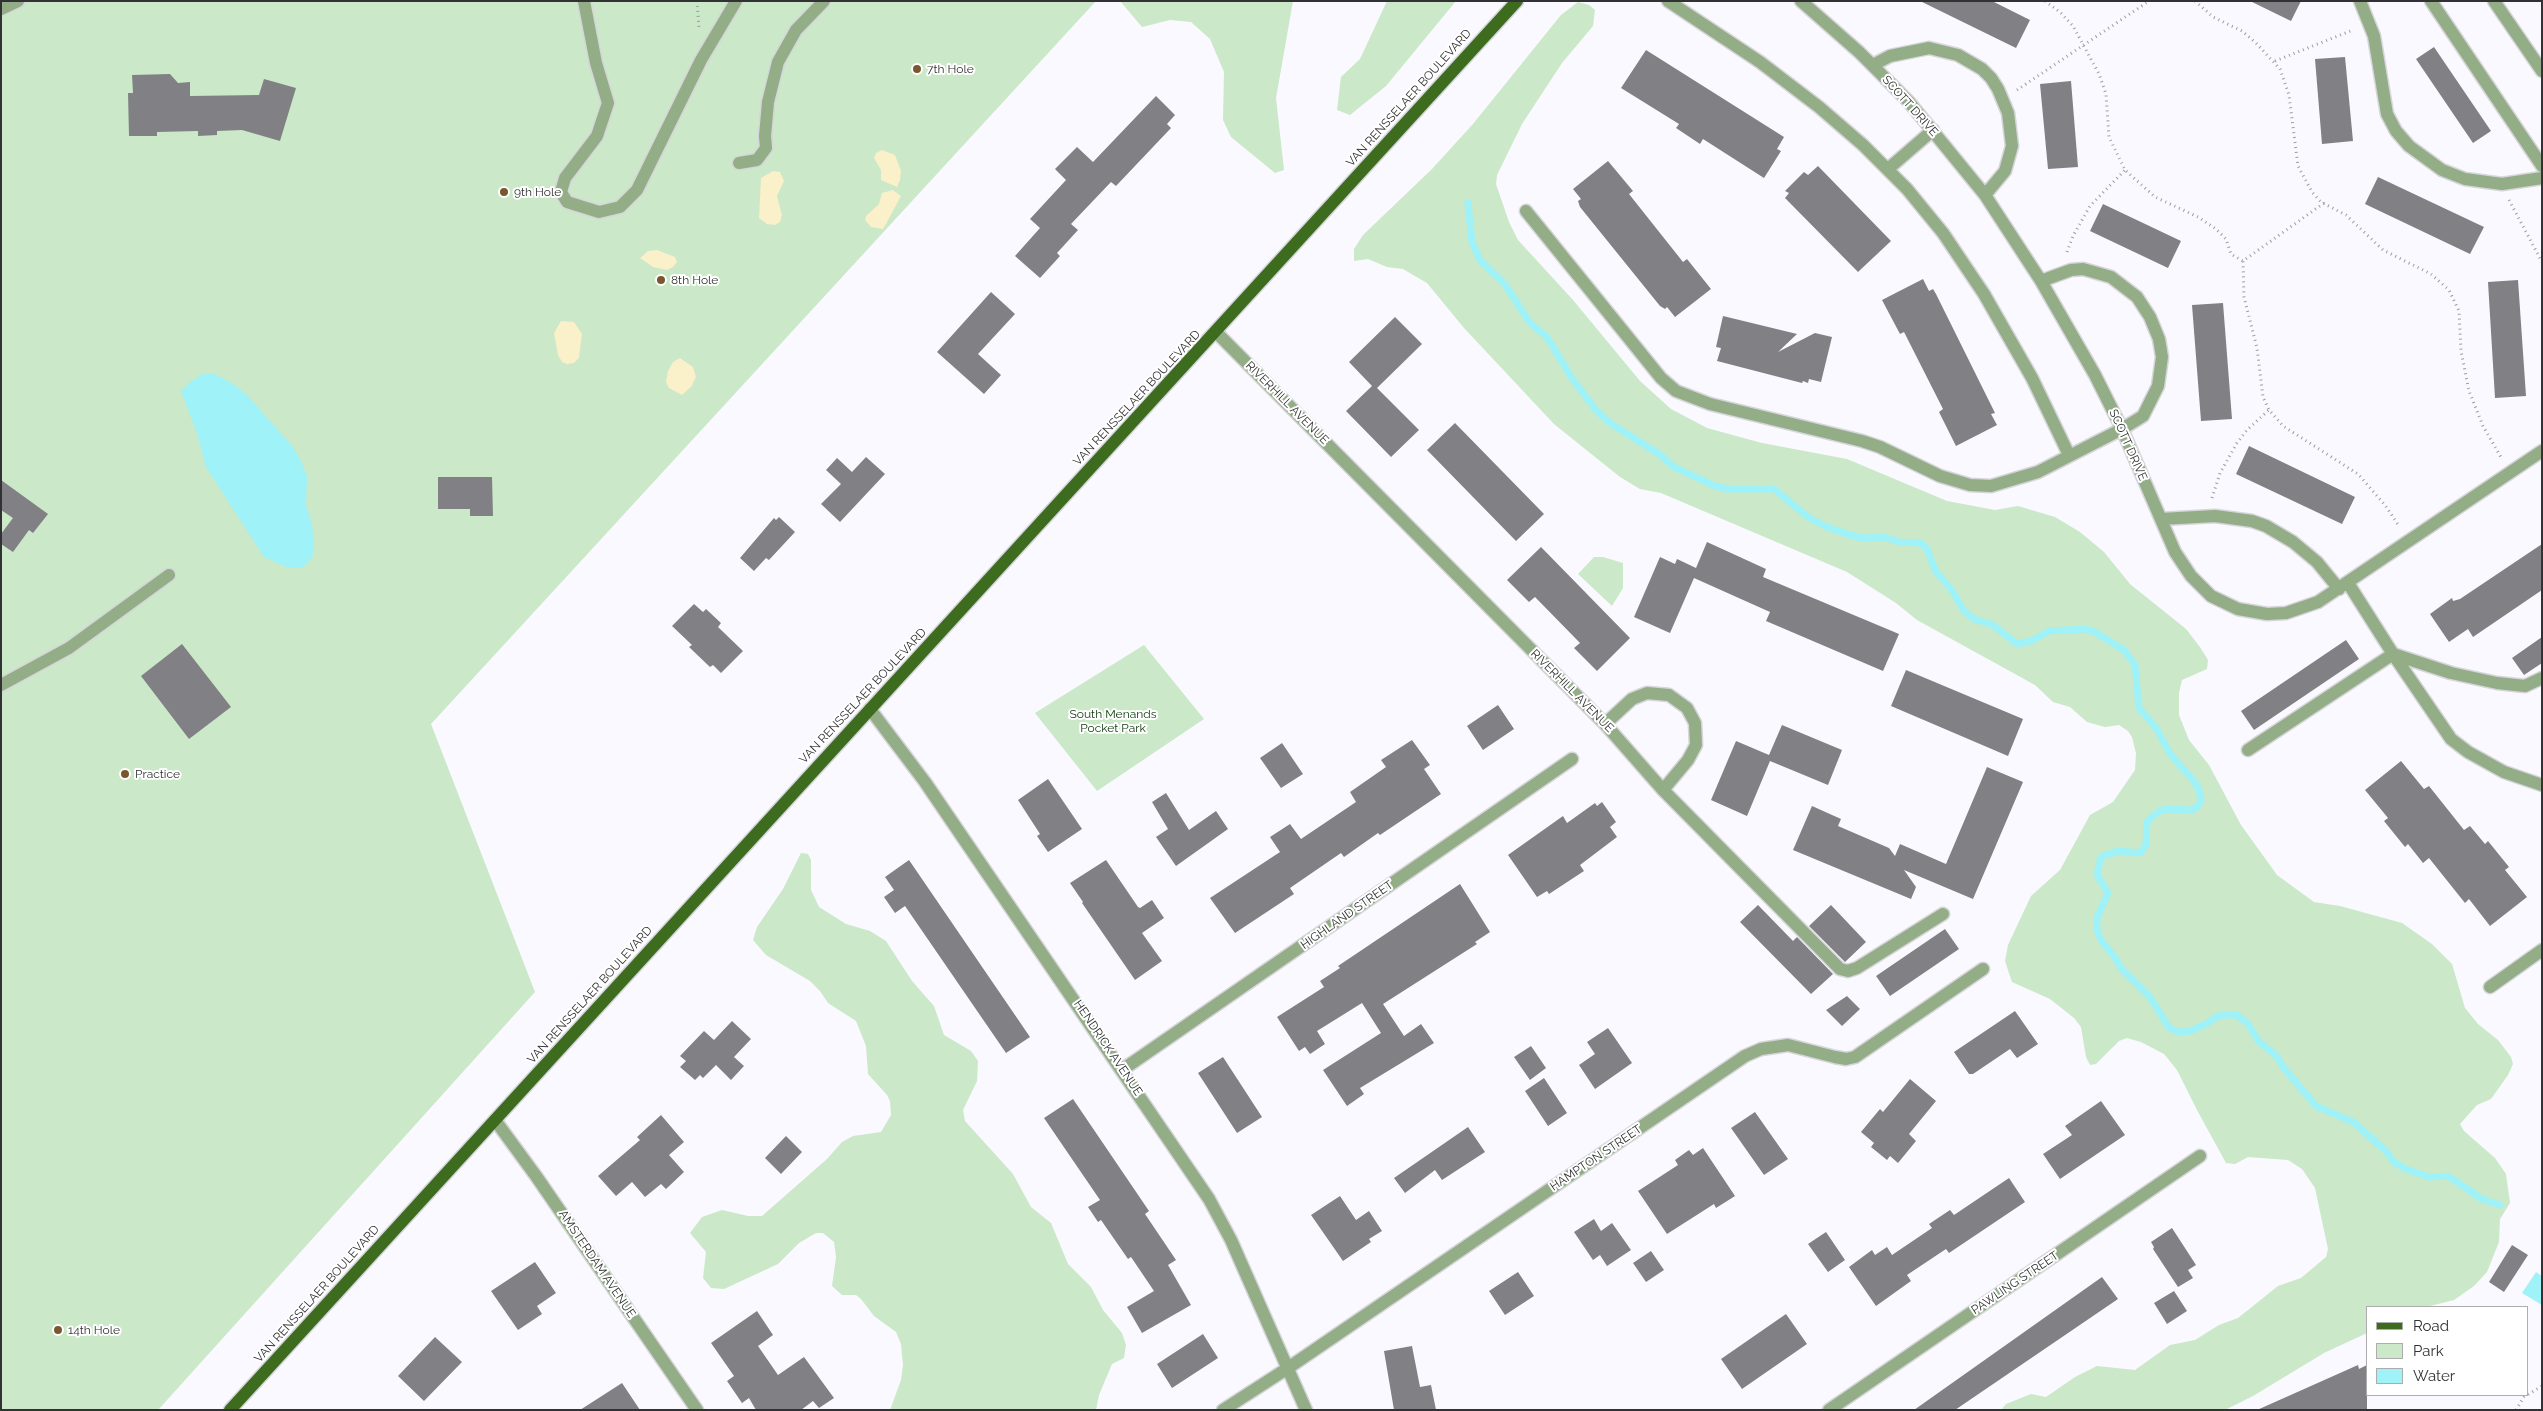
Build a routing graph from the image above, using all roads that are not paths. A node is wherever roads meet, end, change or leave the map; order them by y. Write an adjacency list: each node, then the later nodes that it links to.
1 (584, 1): 2 (street)
2 (736, 1)
3 (824, 1): 13 (street)
4 (1517, 1): 20 (main road, VAN RENSSELAER BOULEVARD)
5 (1668, 1): 15 (street)
6 (1801, 1): 10 (street, SCOTT DRIVE)
7 (2360, 1): 16 (street)
8 (2431, 1): 14 (street)
9 (2494, 1): 11 (street)
10 (1873, 65): 12 (street, SCOTT DRIVE); 17 (street)
11 (2542, 71)
12 (1934, 130): 15 (street); 17 (street, SCOTT DRIVE)
13 (739, 162)
14 (2542, 166)
15 (1888, 169): 23 (street)
16 (2542, 178)
17 (1984, 195): 19 (street, SCOTT DRIVE)
18 (1526, 211): 23 (street)
19 (2041, 281): 21 (street, SCOTT DRIVE); 21 (street)
20 (1216, 332): 30 (main road, VAN RENSSELAER BOULEVARD); 31 (street, RIVERHILL AVENUE)
21 (2122, 429): 23 (street); 24 (street, SCOTT DRIVE)
22 (2542, 451): 26 (street, SCOTT DRIVE)
23 (2069, 455)
24 (2161, 519): 26 (street); 26 (street, SCOTT DRIVE)
25 (169, 575): 29 (street)
26 (2344, 586): 27 (street)
27 (2393, 654): 28 (street); 32 (street); 34 (street)
28 (2542, 678)
29 (1, 685)
30 (870, 709): 40 (street, HENDRICK AVENUE); 41 (main road, VAN RENSSELAER BOULEVARD)
31 (1604, 724): 35 (street, RIVERHILL AVENUE); 35 (street)
32 (2248, 750)
33 (1572, 759): 40 (street, HIGHLAND STREET)
34 (2542, 785)
35 (1663, 790): 36 (street, RIVERHILL AVENUE)
36 (1943, 914)
37 (2542, 950): 39 (street)
38 (1983, 969): 43 (street, HAMPTON STREET)
39 (2490, 987)
40 (1122, 1070): 43 (street, HENDRICK AVENUE)
41 (495, 1120): 44 (main road, VAN RENSSELAER BOULEVARD); 45 (street, AMSTERDAM AVENUE)
42 (2200, 1156): 48 (street, PAWLING STREET)
43 (1288, 1368): 46 (street, HAMPTON STREET); 47 (street, HENDRICK AVENUE)
44 (230, 1410)
45 (697, 1410)
46 (1223, 1410)
47 (1306, 1410)
48 (1829, 1410)

